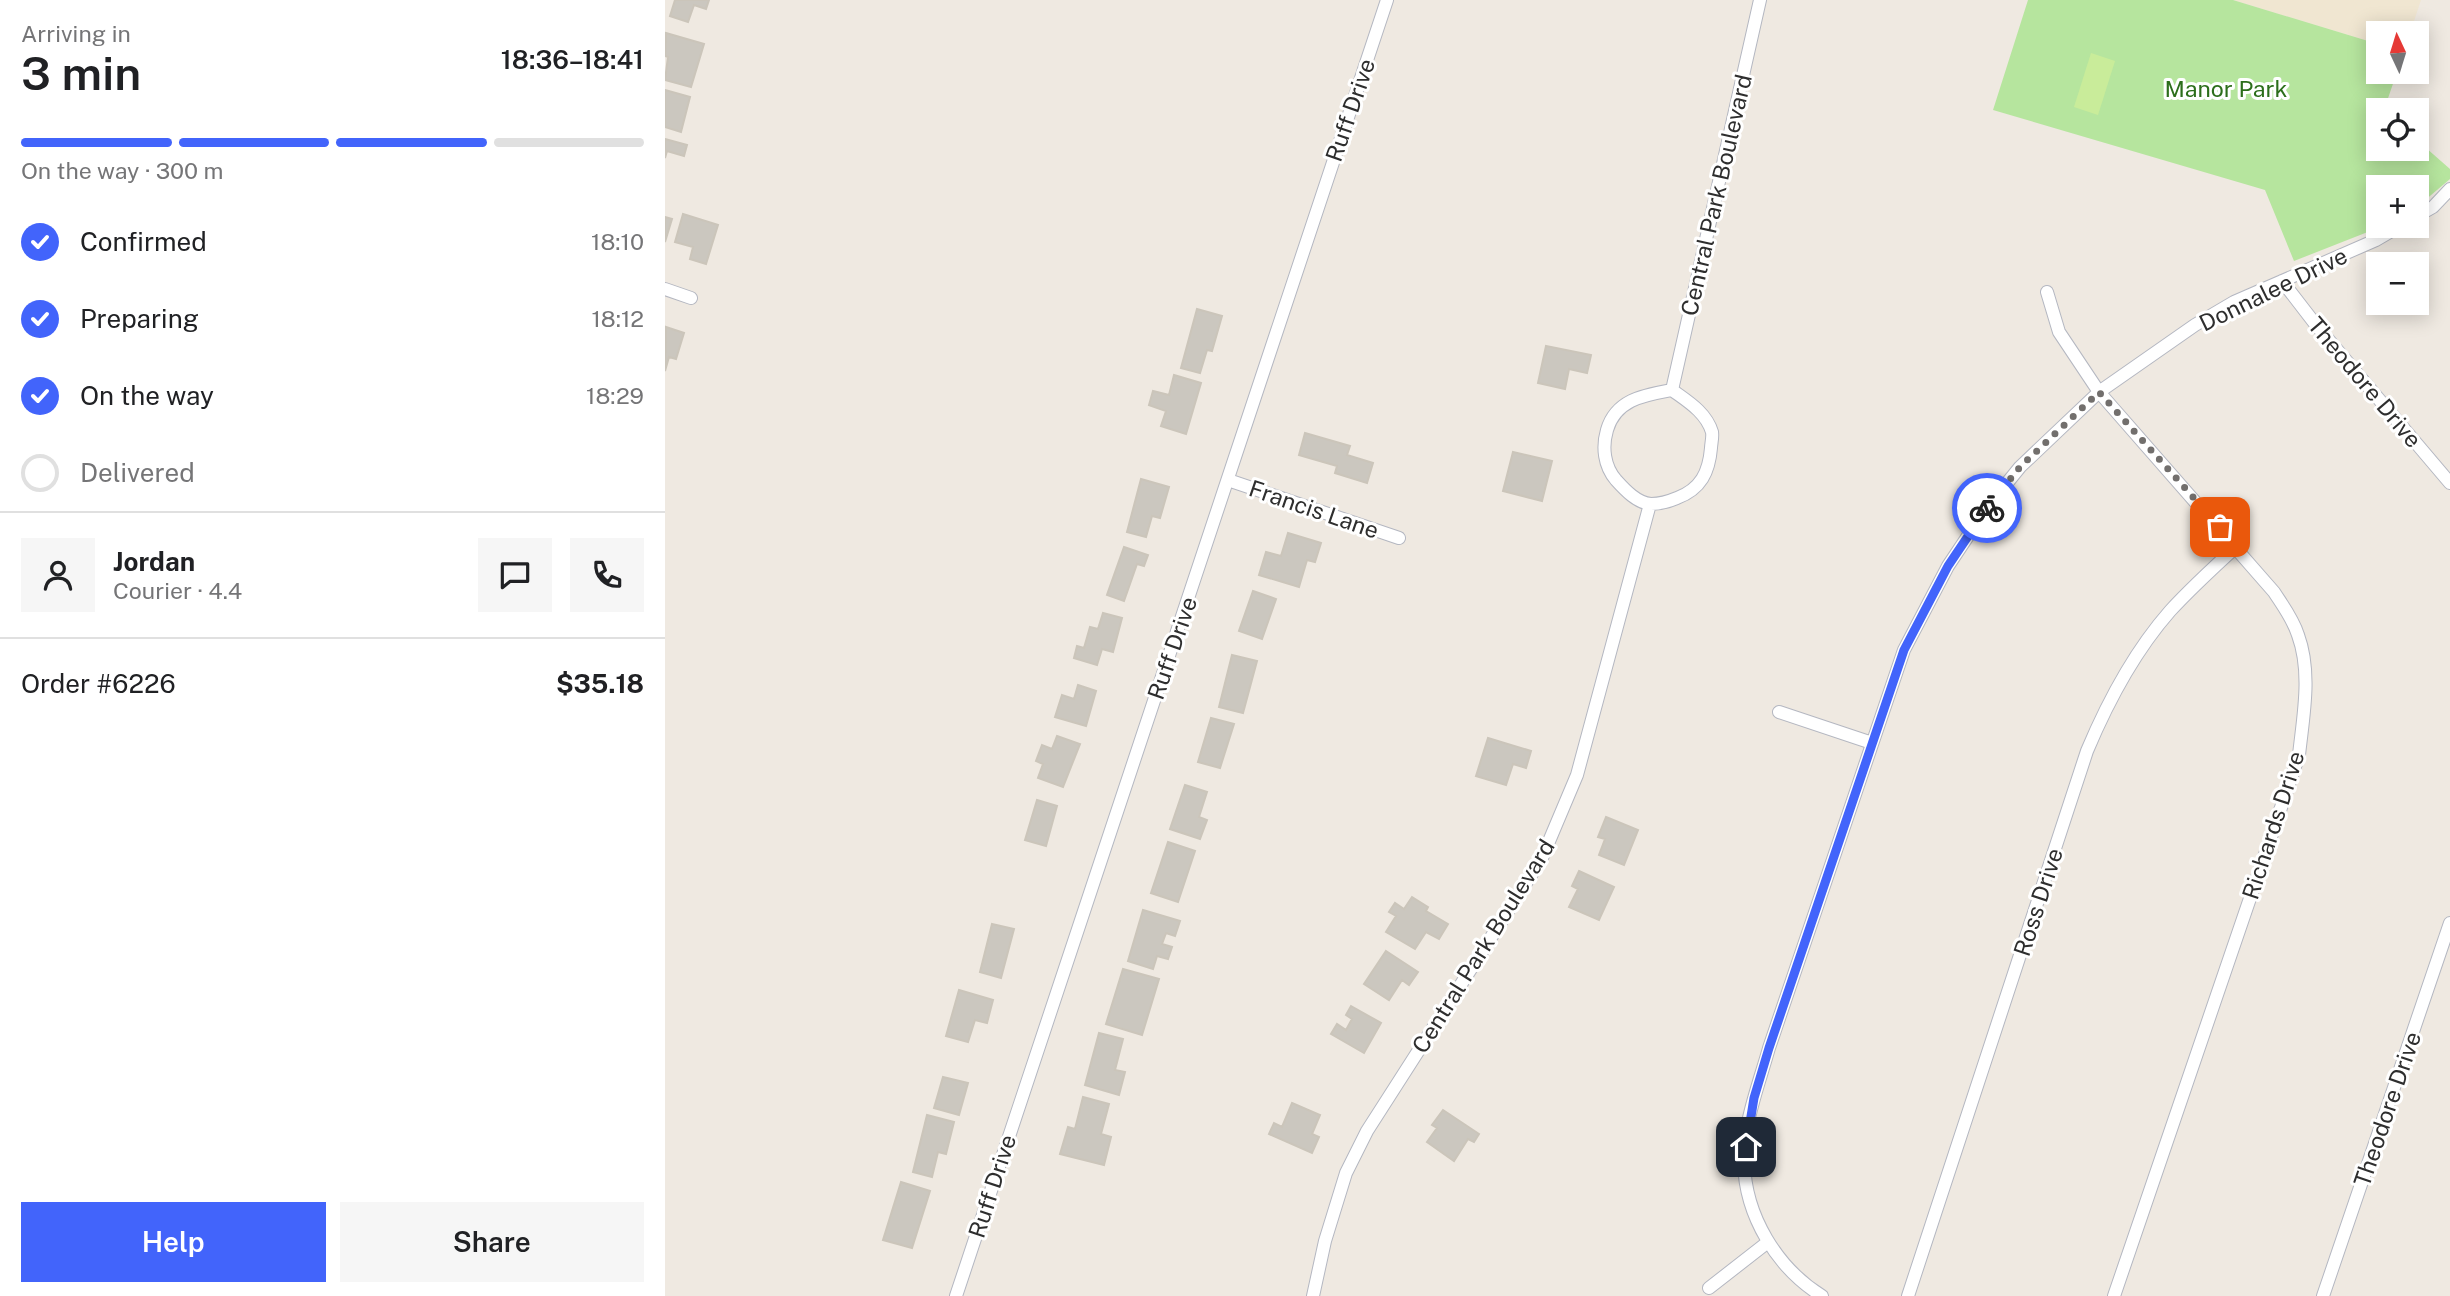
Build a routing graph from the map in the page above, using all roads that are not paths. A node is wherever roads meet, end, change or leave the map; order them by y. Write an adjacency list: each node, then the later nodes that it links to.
1 (1387, 0): 12 (street, Ruff Drive)
2 (1760, 0): 10 (street, Central Park Boulevard)
3 (2450, 189): 4 (street)
4 (2429, 209)
5 (2379, 238): 6 (street, Donnalee Drive)
6 (2282, 281): 11 (street, Donnalee Drive); 13 (street, Theodore Drive)
7 (665, 289): 9 (street)
8 (2047, 292): 11 (street, Richards Drive)
9 (691, 298)
10 (1672, 390): 14 (street); 14 (street)
11 (2099, 392): 16 (street, Richards Drive); 18 (street, Donnalee Drive)
12 (1228, 480): 15 (street, Francis Lane); 22 (street, Ruff Drive)
13 (2450, 483)
14 (1650, 504): 23 (street, Central Park Boulevard)
15 (1399, 538)
16 (2237, 546): 25 (street, Ross Drive); 26 (street, Richards Drive)
17 (1779, 712): 18 (street)
18 (1872, 743): 20 (street, Donnalee Drive)
19 (2450, 923): 27 (street, Theodore Drive)
20 (1768, 1242): 21 (street); 24 (street, Donnalee Drive)
21 (1709, 1288)
22 (956, 1296)
23 (1314, 1296)
24 (1822, 1296)
25 (1907, 1296)
26 (2114, 1296)
27 (2323, 1296)

